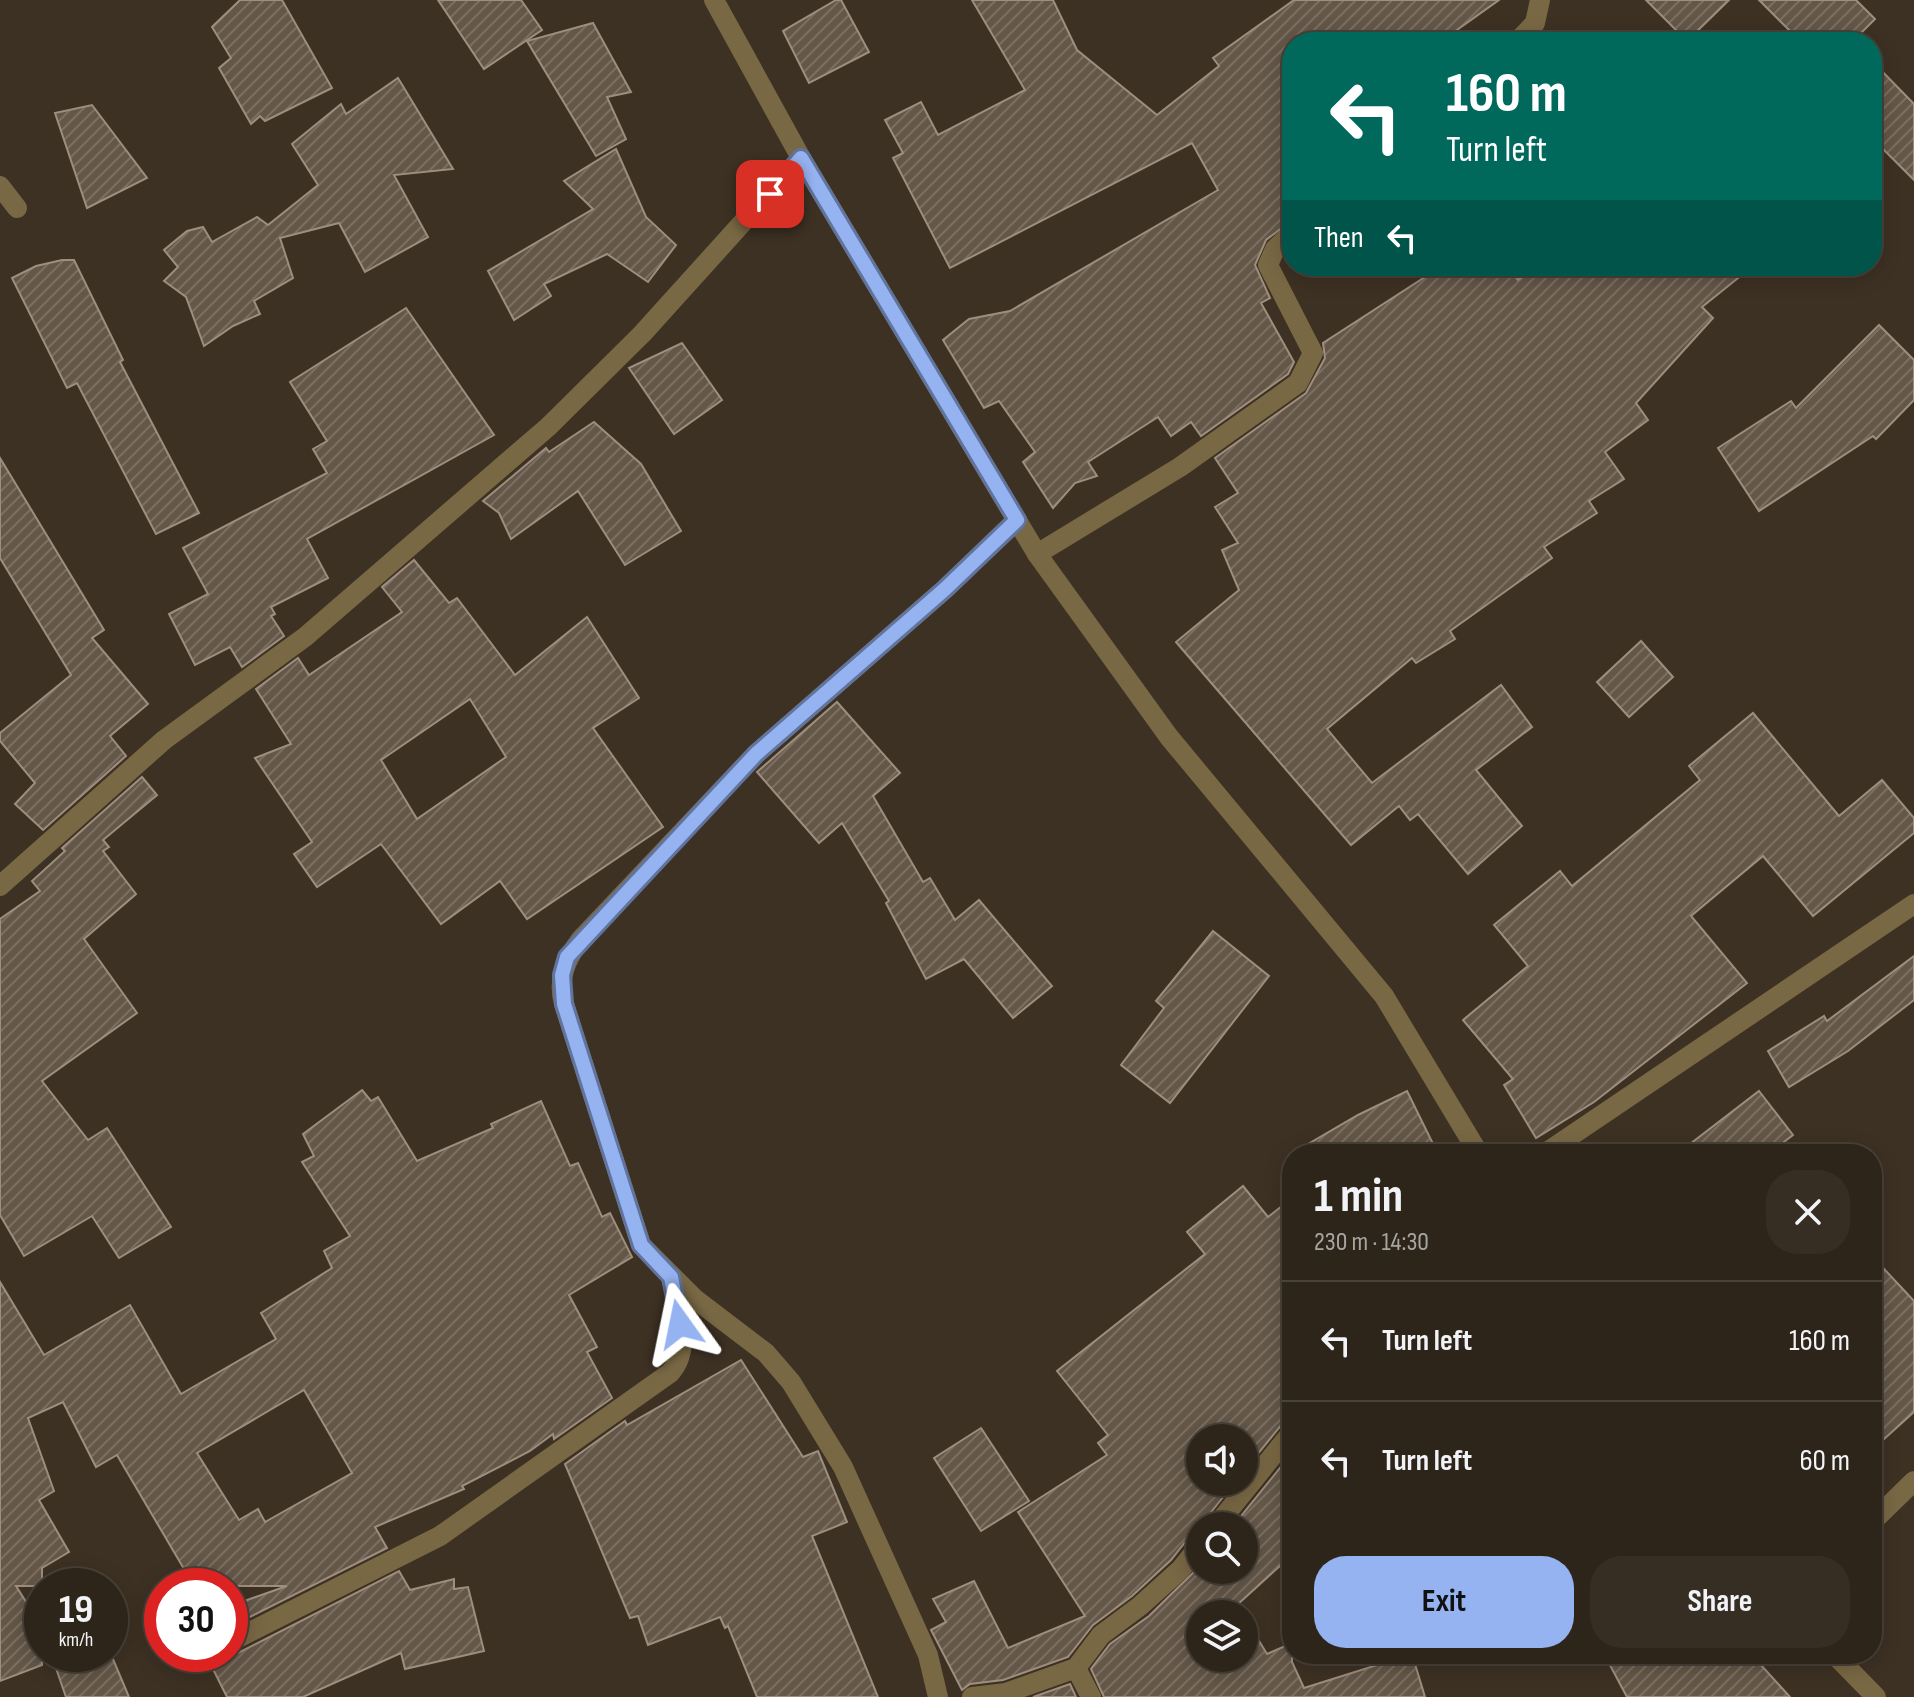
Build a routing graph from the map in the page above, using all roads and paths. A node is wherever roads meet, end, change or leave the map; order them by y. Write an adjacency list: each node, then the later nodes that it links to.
1 (714, 0): 4 (street)
2 (1540, 0): 3 (street)
3 (1526, 32)
4 (801, 158): 8 (street); 10 (street)
5 (0, 186): 6 (street)
6 (17, 208)
7 (1282, 242): 9 (street)
8 (1017, 520): 9 (street); 14 (street)
9 (1037, 554): 12 (street)
10 (0, 886)
11 (1914, 904): 13 (street)
12 (1473, 1144)
13 (1559, 1144)
14 (671, 1277): 20 (street); 23 (street)
15 (1282, 1444): 17 (street)
16 (1914, 1481): 18 (street)
17 (1227, 1512)
18 (1882, 1512)
19 (1186, 1563): 22 (street)
20 (248, 1633)
21 (1844, 1664): 26 (street)
22 (1076, 1668): 24 (street); 25 (street)
23 (938, 1697)
24 (972, 1697)
25 (1091, 1697)
26 (1876, 1697)

